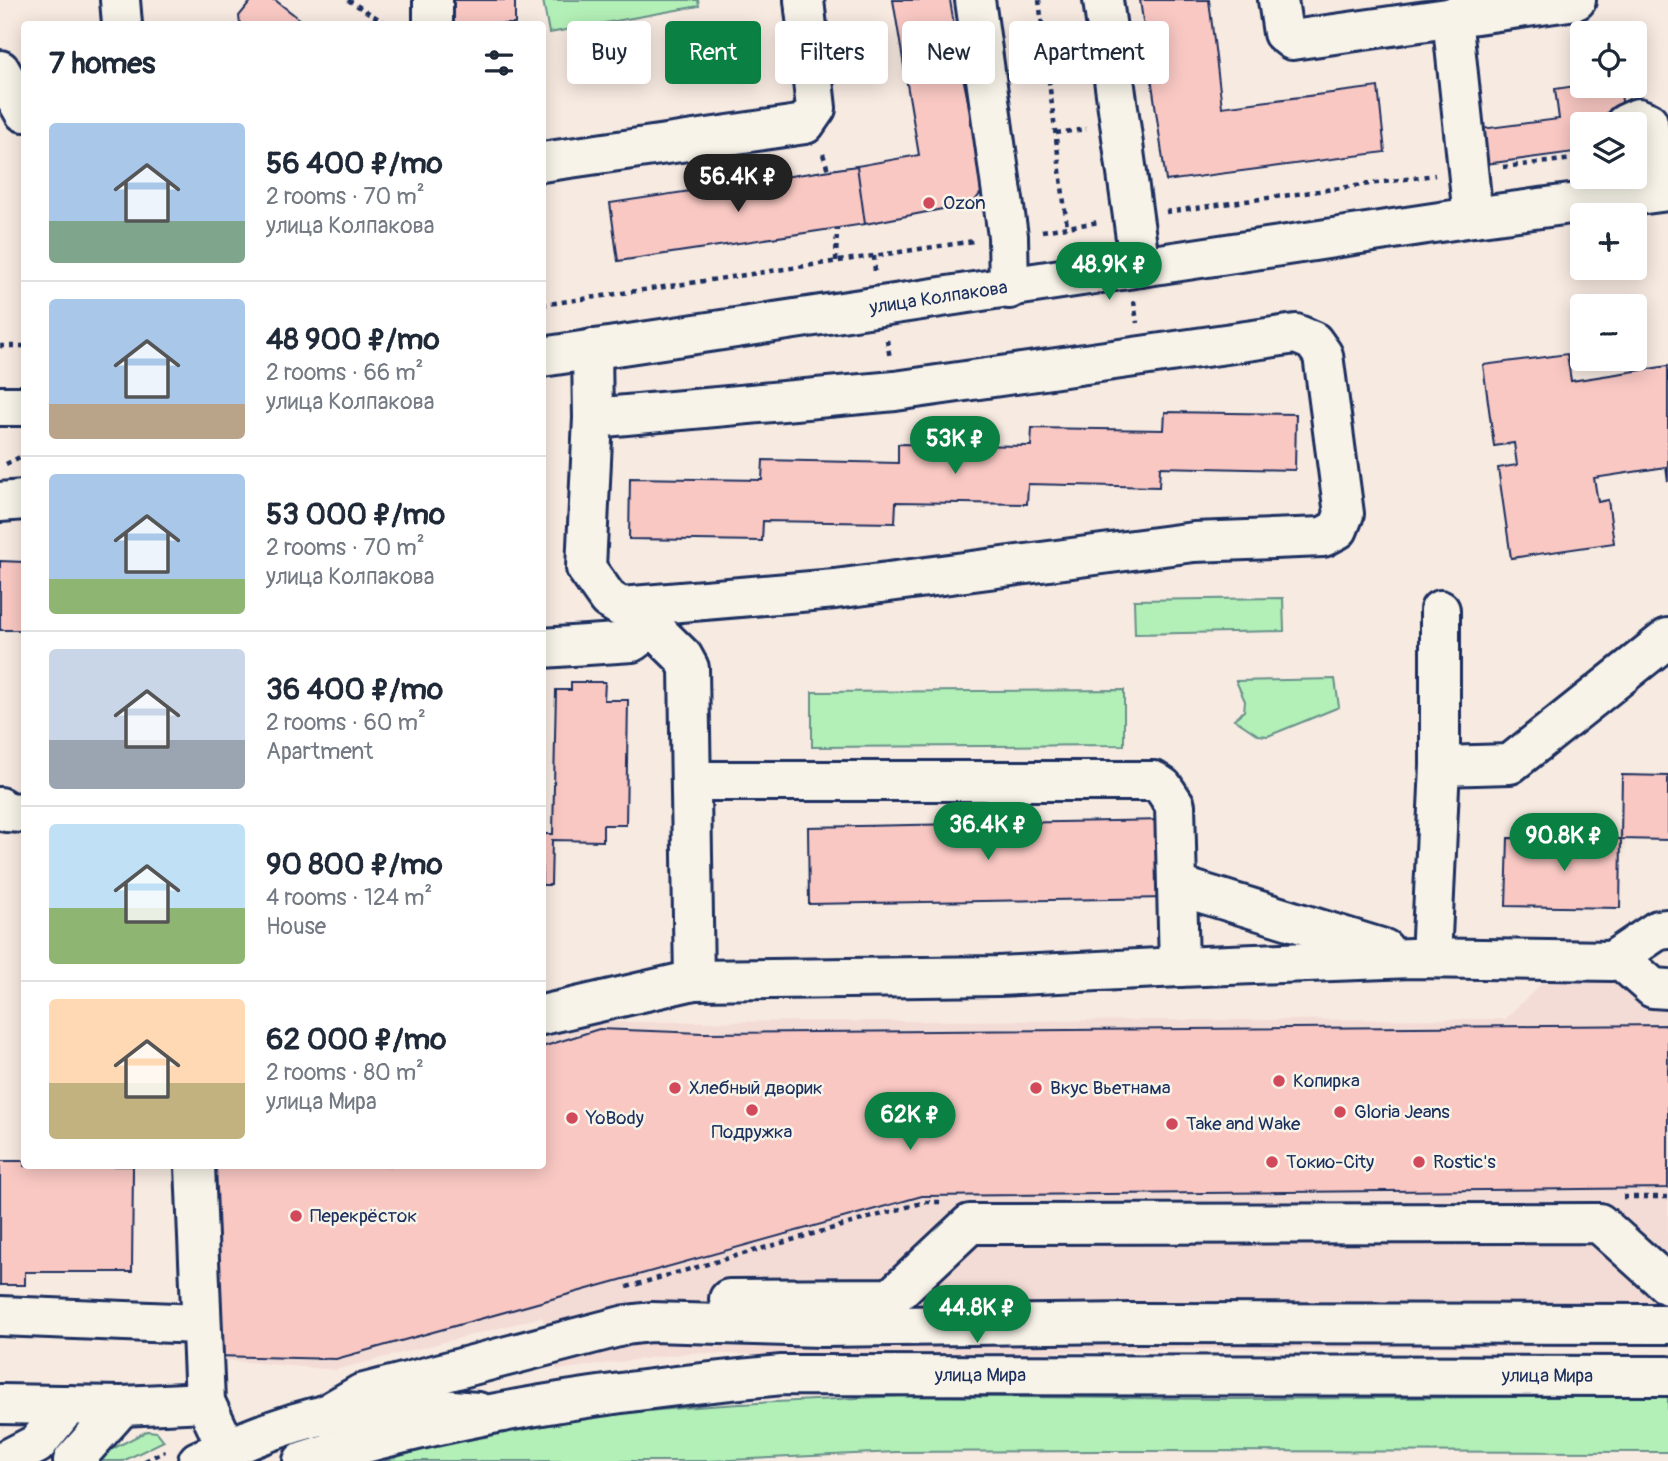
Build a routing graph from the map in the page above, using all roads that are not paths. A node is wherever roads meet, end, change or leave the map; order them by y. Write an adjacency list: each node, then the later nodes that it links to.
1 (120, 0): 9 (main road)
2 (433, 0): 10 (main road)
3 (804, 0): 14 (main road)
4 (975, 0): 18 (main road)
5 (1103, 0): 17 (main road)
6 (1278, 0): 8 (main road)
7 (1576, 0): 8 (main road)
8 (1452, 17): 16 (main road)
9 (122, 21)
10 (433, 21)
11 (0, 70): 12 (main road)
12 (21, 107)
13 (1647, 122): 15 (main road)
14 (546, 161)
15 (1662, 192): 16 (main road, улица Колпакова)
16 (1473, 217): 17 (main road, улица Колпакова)
17 (1136, 280): 18 (main road, улица Колпакова)
18 (1009, 289): 19 (main road, улица Колпакова)
19 (592, 349): 20 (main road, улица Колпакова); 23 (main road)
20 (546, 356)
21 (0, 406): 22 (main road)
22 (21, 406)
23 (593, 418): 27 (main road); 27 (main road)
24 (21, 500): 25 (main road)
25 (0, 502)
26 (1440, 610): 30 (main road)
27 (642, 617): 29 (main road); 31 (main road)
28 (1668, 638): 30 (main road)
29 (546, 648)
30 (1440, 766): 36 (main road)
31 (692, 781): 34 (main road); 39 (main road)
32 (0, 807): 33 (main road)
33 (21, 813)
34 (1179, 886): 36 (main road); 38 (main road)
35 (1668, 929): 37 (main road)
36 (1422, 958): 37 (main road); 38 (main road)
37 (1620, 959): 40 (main road)
38 (1180, 967): 39 (main road)
39 (694, 980): 41 (main road)
40 (1668, 989)
41 (546, 1014)
42 (195, 1169): 46 (main road)
43 (1668, 1285): 45 (main road)
44 (0, 1316): 46 (main road)
45 (651, 1322): 47 (main road); 53 (main road)
46 (200, 1324): 49 (main road)
47 (1668, 1324)
48 (1668, 1376): 52 (main road, улица Мира)
49 (205, 1402): 51 (main road); 55 (main road)
50 (33, 1405): 51 (main road); 54 (main road); 56 (main road)
51 (122, 1406): 57 (main road)
52 (497, 1414): 53 (main road); 58 (main road, улица Мира)
53 (323, 1416): 55 (main road)
54 (0, 1431)
55 (213, 1455)
56 (4, 1461)
57 (73, 1461)
58 (303, 1461)

